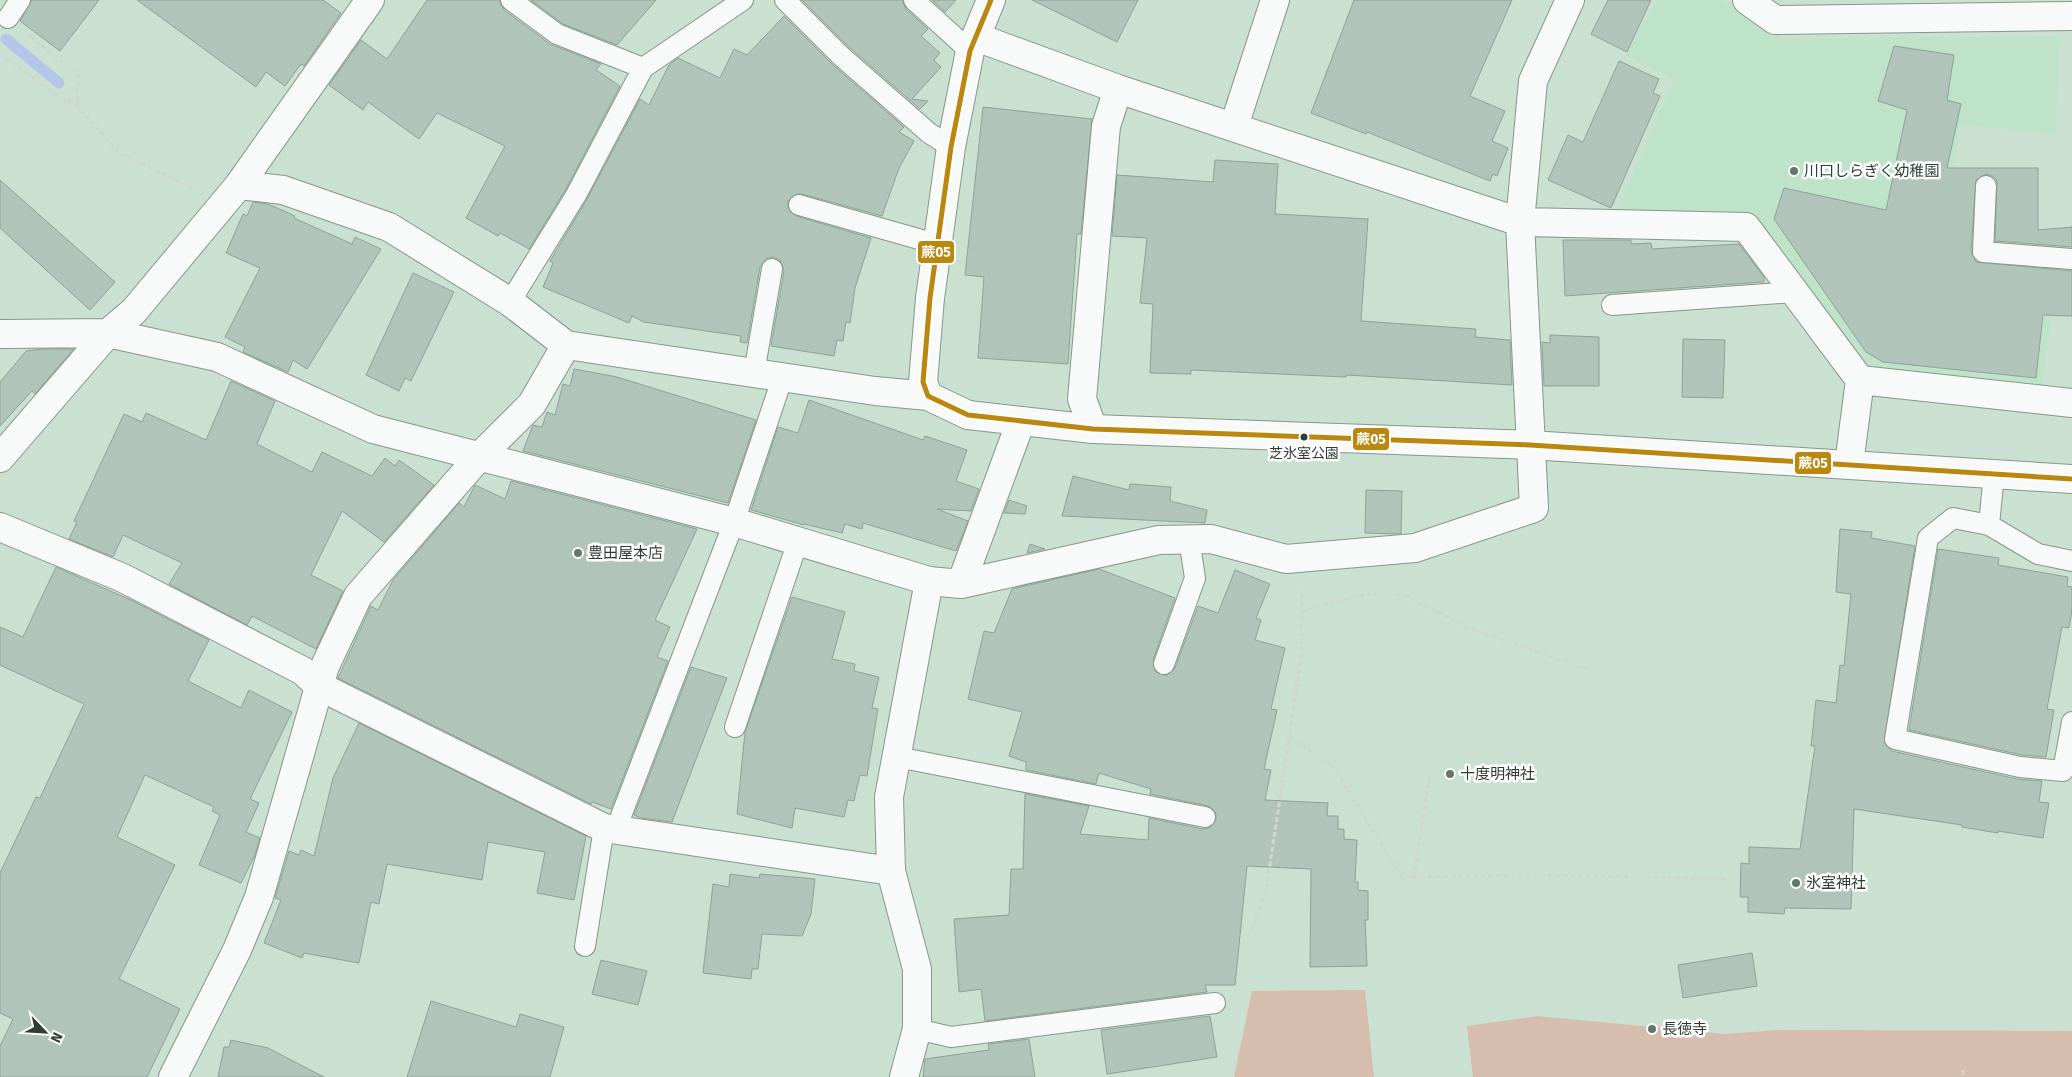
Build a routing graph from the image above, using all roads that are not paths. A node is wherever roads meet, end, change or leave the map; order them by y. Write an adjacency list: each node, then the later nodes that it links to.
1 (20, 0): 12 (lane)
2 (511, 0): 14 (lane)
3 (743, 0): 14 (lane)
4 (785, 0): 17 (lane)
5 (914, 0): 13 (lane)
6 (991, 0): 13 (street)
7 (1275, 0): 16 (street)
8 (1570, 0): 21 (street)
9 (1747, 0): 11 (street)
10 (362, 3): 18 (street)
11 (2072, 16)
12 (8, 18)
13 (973, 44): 15 (street); 17 (street)
14 (644, 68): 26 (lane)
15 (1118, 89): 16 (street); 37 (street)
16 (1234, 126): 21 (street)
17 (951, 147): 22 (street)
18 (240, 185): 26 (street); 28 (street)
19 (1986, 186): 23 (lane)
20 (799, 205): 22 (lane)
21 (1520, 222): 25 (street); 38 (street)
22 (936, 244): 34 (street)
23 (2072, 259)
24 (772, 270): 31 (lane)
25 (1794, 292): 27 (lane); 33 (street)
26 (510, 302): 30 (street)
27 (1612, 305)
28 (108, 333): 29 (street); 39 (street); 40 (street)
29 (0, 334)
30 (566, 345): 31 (street); 40 (street)
31 (754, 373): 32 (street)
32 (783, 376): 34 (street); 44 (lane)
33 (1860, 380): 35 (street); 41 (street)
34 (928, 396): 36 (street)
35 (2072, 403)
36 (1021, 422): 37 (street); 51 (street)
37 (1093, 429): 38 (street)
38 (1530, 445): 41 (street); 47 (street)
39 (0, 458)
40 (478, 458): 44 (street); 53 (street)
41 (1849, 464): 42 (street)
42 (1994, 474): 43 (street); 45 (lane)
43 (2072, 479)
44 (734, 522): 48 (street); 58 (lane)
45 (1989, 525): 49 (lane); 54 (lane)
46 (0, 527): 53 (street)
47 (1189, 539): 51 (street); 52 (lane)
48 (798, 542): 50 (street); 55 (lane)
49 (2072, 562)
50 (929, 581): 51 (street); 56 (street)
51 (960, 584)
52 (1164, 664)
53 (319, 686): 58 (street); 63 (street)
54 (2072, 722)
55 (735, 727)
56 (897, 757): 57 (lane); 59 (street)
57 (1205, 817)
58 (610, 828): 59 (street); 60 (lane)
59 (891, 871): 62 (street)
60 (585, 946)
61 (1215, 1003): 62 (lane)
62 (917, 1029): 64 (street)
63 (172, 1077)
64 (904, 1077)

